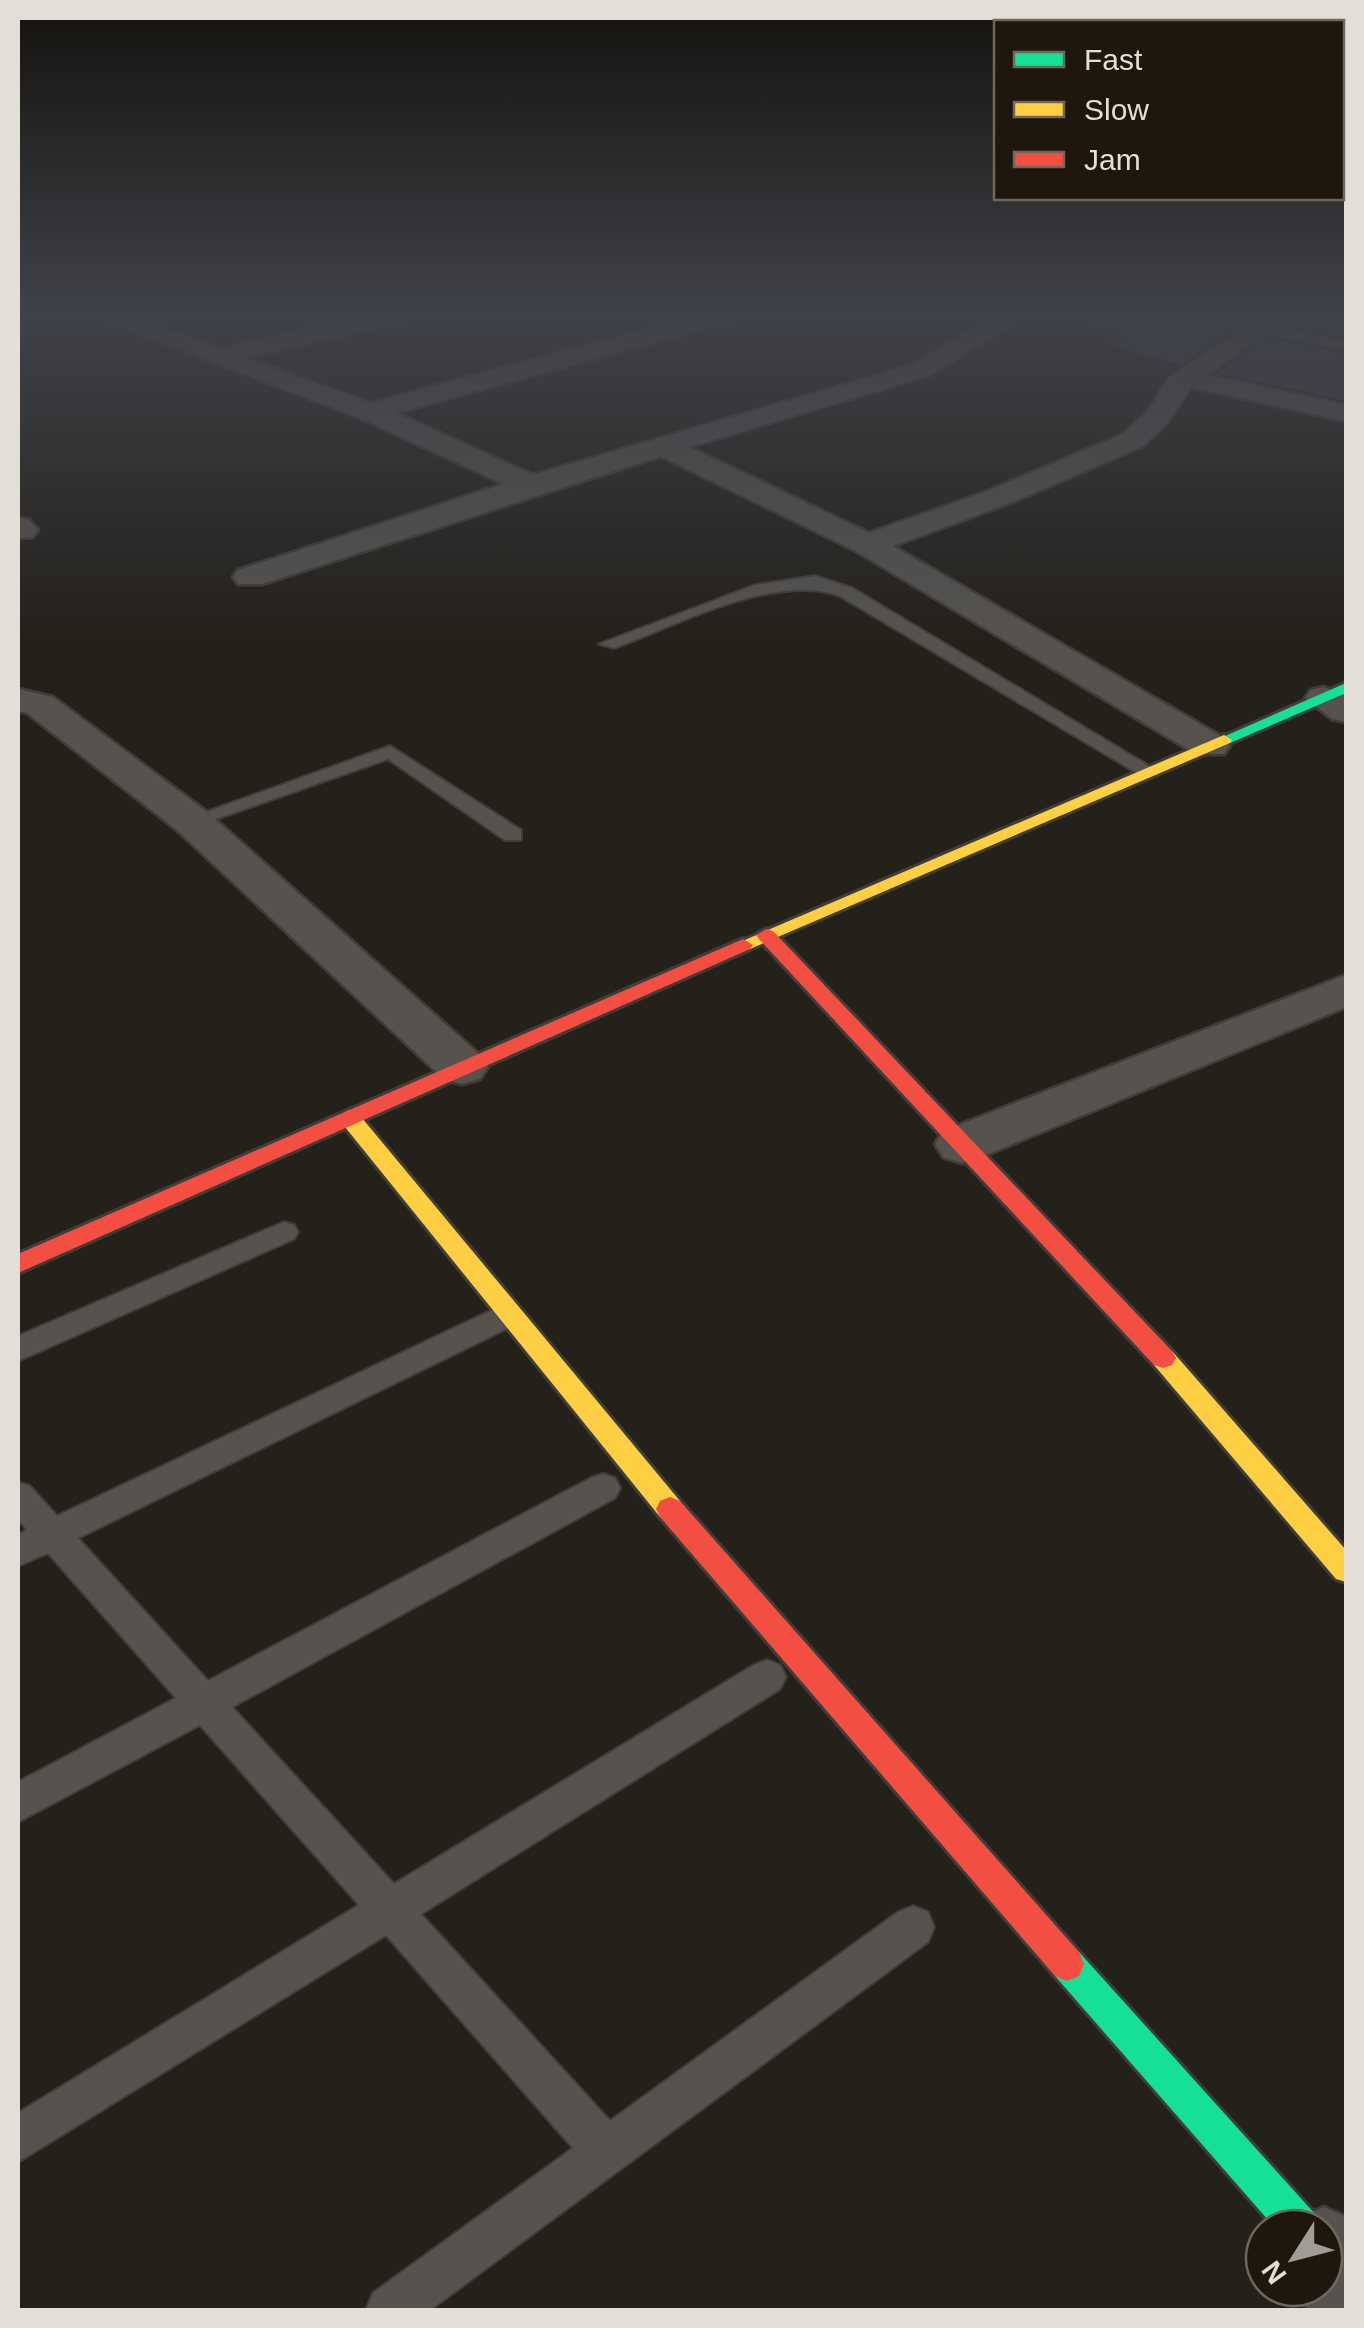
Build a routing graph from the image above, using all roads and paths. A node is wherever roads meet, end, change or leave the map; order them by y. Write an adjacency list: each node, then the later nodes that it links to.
1 (393, 423): 5 (street)
2 (750, 423): 4 (street)
3 (1147, 423): 6 (street)
4 (667, 448): 5 (street); 6 (street)
5 (531, 485): 7 (street)
6 (867, 544): 11 (street)
7 (250, 578)
8 (608, 644): 12 (lane)
9 (1339, 699): 11 (street)
10 (18, 700): 13 (street)
11 (1210, 746): 12 (street)
12 (1149, 772): 15 (street)
13 (192, 821): 14 (lane); 17 (street)
14 (514, 835)
15 (766, 934): 17 (street); 19 (street)
16 (1346, 990): 19 (street)
17 (462, 1067): 18 (street)
18 (349, 1117): 21 (street); 22 (street)
19 (962, 1144): 27 (street)
20 (284, 1232): 23 (lane)
21 (18, 1264)
22 (505, 1316): 26 (lane); 35 (street)
23 (18, 1349)
24 (602, 1488): 29 (lane)
25 (18, 1496): 26 (lane)
26 (34, 1543): 29 (lane)
27 (1346, 1570)
28 (768, 1676): 31 (lane)
29 (202, 1702): 30 (lane); 31 (lane)
30 (18, 1802)
31 (390, 1911): 33 (lane); 34 (lane)
32 (912, 1927): 34 (lane)
33 (18, 2139)
34 (607, 2151): 36 (lane)
35 (1282, 2208)
36 (390, 2310)

